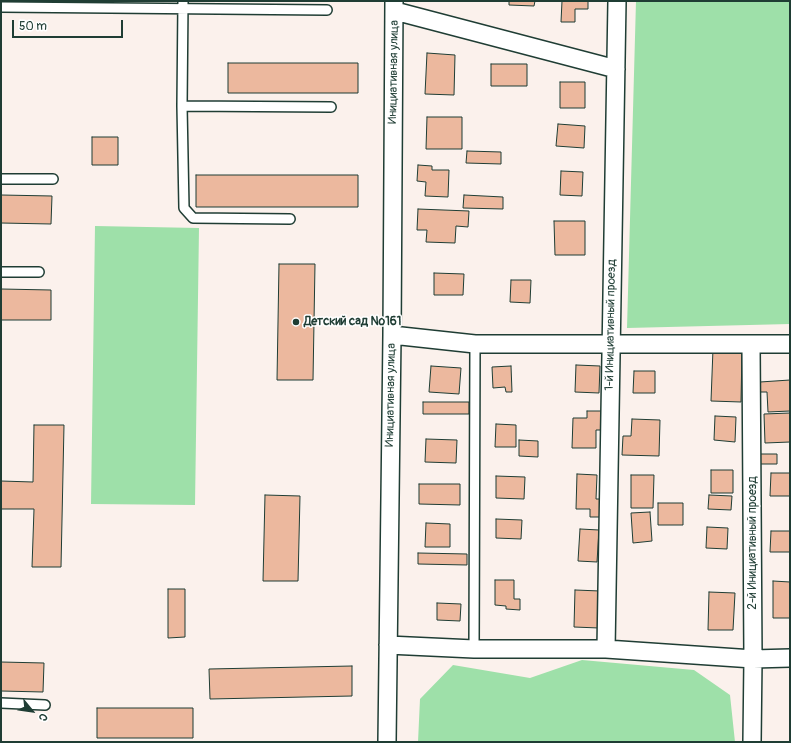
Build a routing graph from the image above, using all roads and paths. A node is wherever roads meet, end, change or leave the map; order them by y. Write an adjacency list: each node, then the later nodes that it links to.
1 (617, 1): 6 (street, 1-й Инициативный проезд)
2 (183, 5): 4 (lane); 5 (lane); 7 (lane)
3 (395, 6): 6 (street); 14 (street, Инициативная улица)
4 (1, 7)
5 (327, 10)
6 (616, 69): 16 (street, 1-й Инициативный проезд)
7 (182, 106): 8 (lane); 11 (lane)
8 (331, 107)
9 (1, 179): 10 (lane)
10 (53, 180)
11 (290, 219)
12 (1, 272): 13 (lane)
13 (39, 272)
14 (392, 335): 15 (street); 19 (street, Инициативная улица)
15 (475, 344): 16 (street); 20 (lane)
16 (610, 344): 18 (street); 21 (street, 1-й Инициативный проезд)
17 (790, 344): 18 (street)
18 (751, 345): 23 (street, 2-й Инициативный проезд)
19 (388, 645): 20 (street); 26 (street, Инициативная улица)
20 (474, 649): 21 (street)
21 (606, 649): 23 (street)
22 (790, 658): 23 (street)
23 (754, 659): 27 (street, 2-й Инициативный проезд)
24 (1, 703): 25 (lane)
25 (45, 704)
26 (386, 742)
27 (752, 742)

